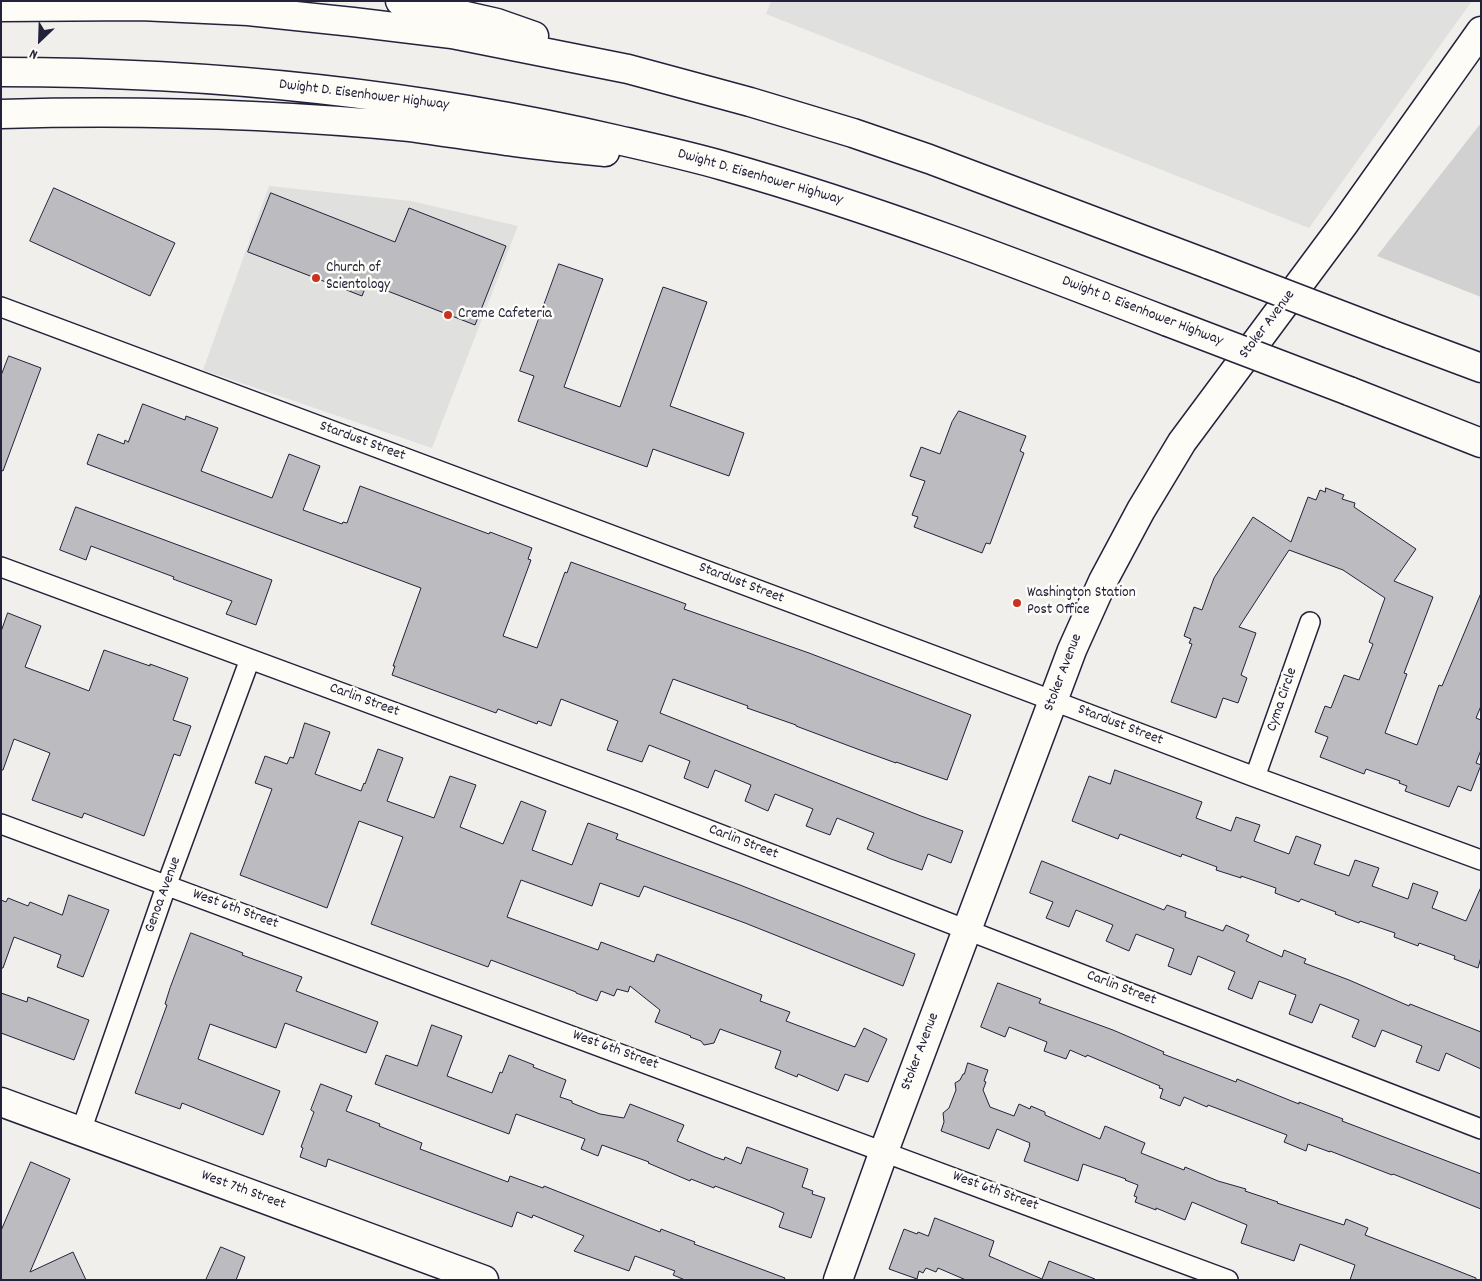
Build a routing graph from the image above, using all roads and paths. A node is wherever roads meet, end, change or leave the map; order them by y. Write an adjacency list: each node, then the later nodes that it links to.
1 (400, 1): 4 (main road)
2 (1, 7): 4 (main road)
3 (1481, 31): 14 (main road, Stoker Avenue)
4 (628, 69): 9 (main road, bridge)
5 (1, 72): 7 (main road, Dwight D. Eisenhower Highway)
6 (1, 114): 7 (main road)
7 (721, 165): 10 (main road, Dwight D. Eisenhower Highway, bridge)
8 (1, 307): 14 (street, Stardust Street)
9 (1481, 368)
10 (1481, 443)
11 (1, 567): 13 (street, Carlin Street)
12 (1310, 622): 15 (street, Cyma Circle)
13 (250, 659): 18 (street, Genoa Avenue); 19 (street, Carlin Street)
14 (1053, 700): 15 (street, Stardust Street); 19 (main road, Stoker Avenue)
15 (1255, 777): 17 (street, Stardust Street)
16 (1, 824): 18 (street, West 6th Street)
17 (1481, 860)
18 (167, 884): 22 (street, Genoa Avenue); 23 (street, West 6th Street)
19 (967, 930): 21 (street, Carlin Street); 23 (main road, Stoker Avenue)
20 (1, 1102): 22 (main road, West 7th Street)
21 (1481, 1129)
22 (81, 1132): 24 (main road, West 7th Street)
23 (884, 1151): 25 (main road, Stoker Avenue); 26 (street, West 6th Street)
24 (484, 1280)
25 (838, 1280)
26 (1228, 1280)

